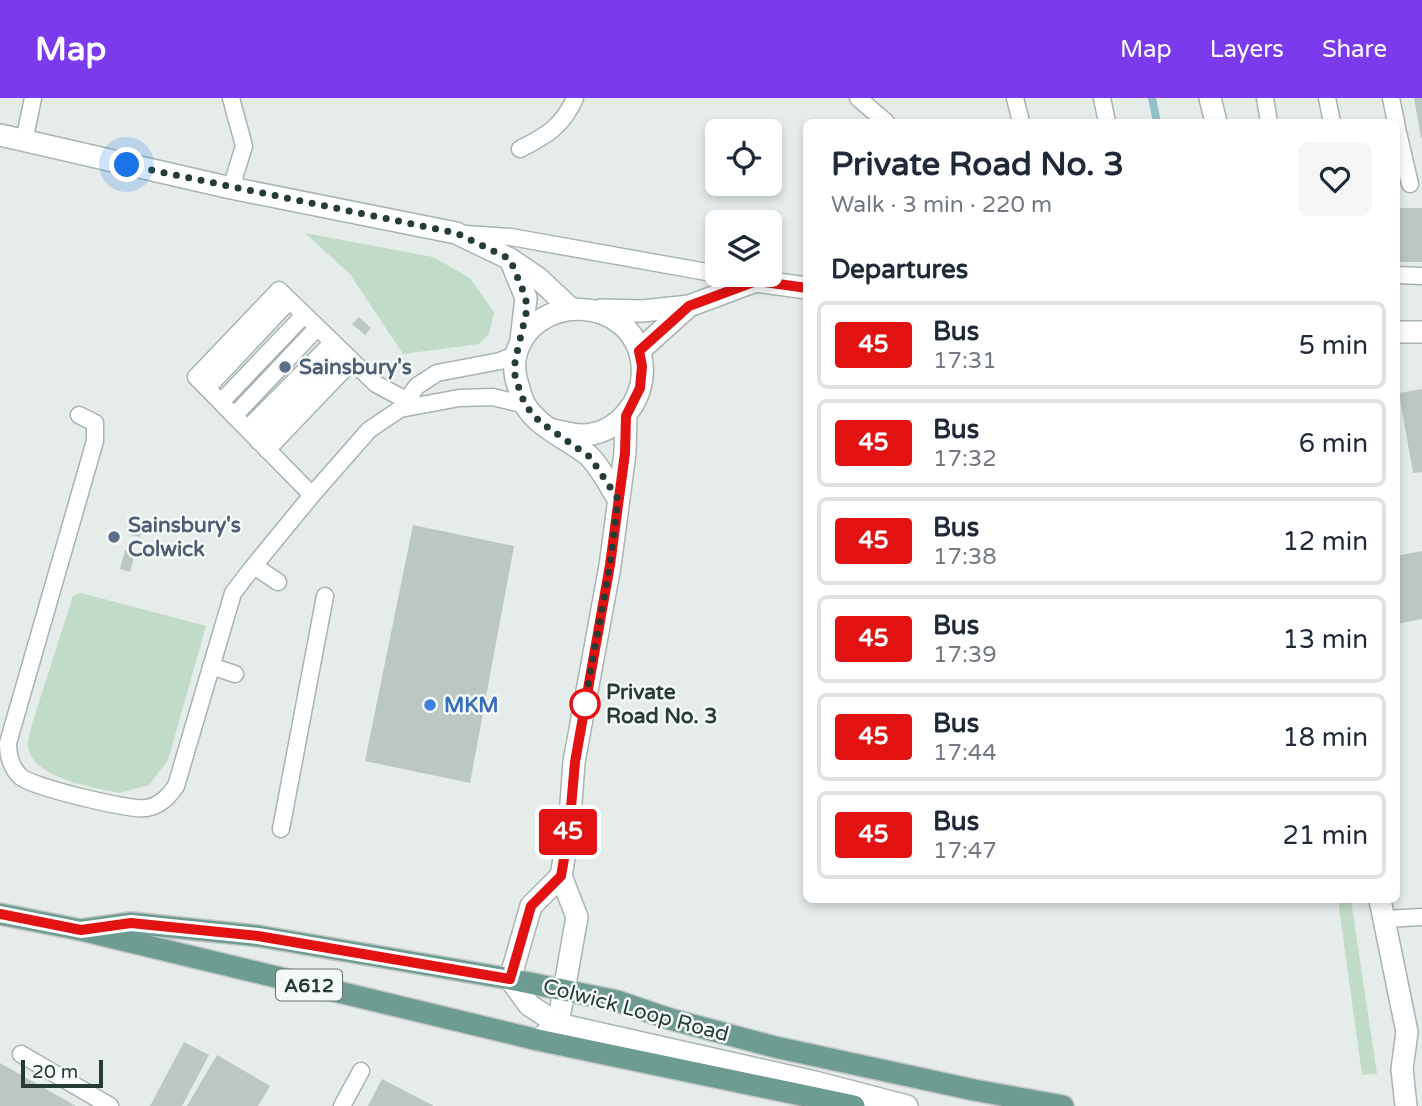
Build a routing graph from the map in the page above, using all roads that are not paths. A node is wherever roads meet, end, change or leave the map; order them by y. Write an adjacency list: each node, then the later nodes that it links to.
1 (33, 98): 19 (lane)
2 (231, 98): 23 (lane)
3 (575, 98): 20 (lane)
4 (858, 98): 11 (lane)
5 (1015, 98): 12 (lane)
6 (1102, 98): 13 (lane)
7 (1210, 98): 14 (street)
8 (1265, 98): 15 (lane)
9 (1327, 98): 16 (lane)
10 (1391, 98): 17 (lane)
11 (882, 119)
12 (1020, 119)
13 (1106, 119)
14 (1215, 119)
15 (1268, 119)
16 (1331, 119)
17 (1395, 119)
18 (0, 135): 19 (street)
19 (24, 141): 23 (street)
20 (520, 149)
21 (1400, 153): 22 (lane)
22 (1410, 184)
23 (231, 188): 24 (street)
24 (456, 233): 25 (street); 26 (lane)
25 (510, 259): 33 (street); 39 (street)
26 (705, 272)
27 (1400, 275): 28 (lane)
28 (1422, 276)
29 (782, 285): 31 (street)
30 (740, 287): 32 (street)
31 (803, 287)
32 (689, 306): 34 (street); 40 (street)
33 (570, 308): 34 (street); 39 (street)
34 (593, 309): 40 (street)
35 (304, 315): 36 (lane); 42 (lane); 42 (lane)
36 (317, 328): 41 (lane); 46 (lane)
37 (1400, 332): 38 (street)
38 (1422, 332)
39 (519, 347): 43 (lane); 44 (street)
40 (639, 351): 47 (street)
41 (342, 352): 43 (lane); 49 (lane); 49 (lane)
42 (220, 402): 46 (lane)
43 (403, 404): 44 (lane); 50 (lane)
44 (525, 405): 48 (street)
45 (79, 415): 55 (lane)
46 (234, 416): 49 (lane)
47 (626, 416): 48 (street); 51 (street)
48 (553, 430): 51 (street)
49 (257, 440): 50 (lane)
50 (312, 495): 52 (lane)
51 (618, 499): 58 (street)
52 (254, 566): 53 (lane); 55 (lane)
53 (278, 582)
54 (325, 596): 57 (lane)
55 (211, 666): 56 (lane)
56 (235, 674)
57 (281, 828)
58 (561, 876): 63 (street); 64 (street)
59 (1382, 909): 61 (lane); 66 (street)
60 (0, 914): 62 (main road, Colwick Loop Road / A612)
61 (1422, 917)
62 (81, 930): 63 (main road, Colwick Loop Road / A612); 67 (main road, Colwick Loop Road / A612)
63 (510, 979): 64 (main road, Colwick Loop Road / A612); 65 (street)
64 (565, 989): 65 (street); 75 (main road, Colwick Loop Road / A612)
65 (558, 1024): 67 (street); 74 (street)
66 (1407, 1032): 69 (street); 76 (street)
67 (538, 1040): 73 (main road, Colwick Loop Road / A612)
68 (22, 1054): 71 (lane)
69 (1422, 1059)
70 (361, 1071): 72 (lane)
71 (110, 1106)
72 (342, 1106)
73 (854, 1106)
74 (907, 1106)
75 (1063, 1106)
76 (1406, 1106)

